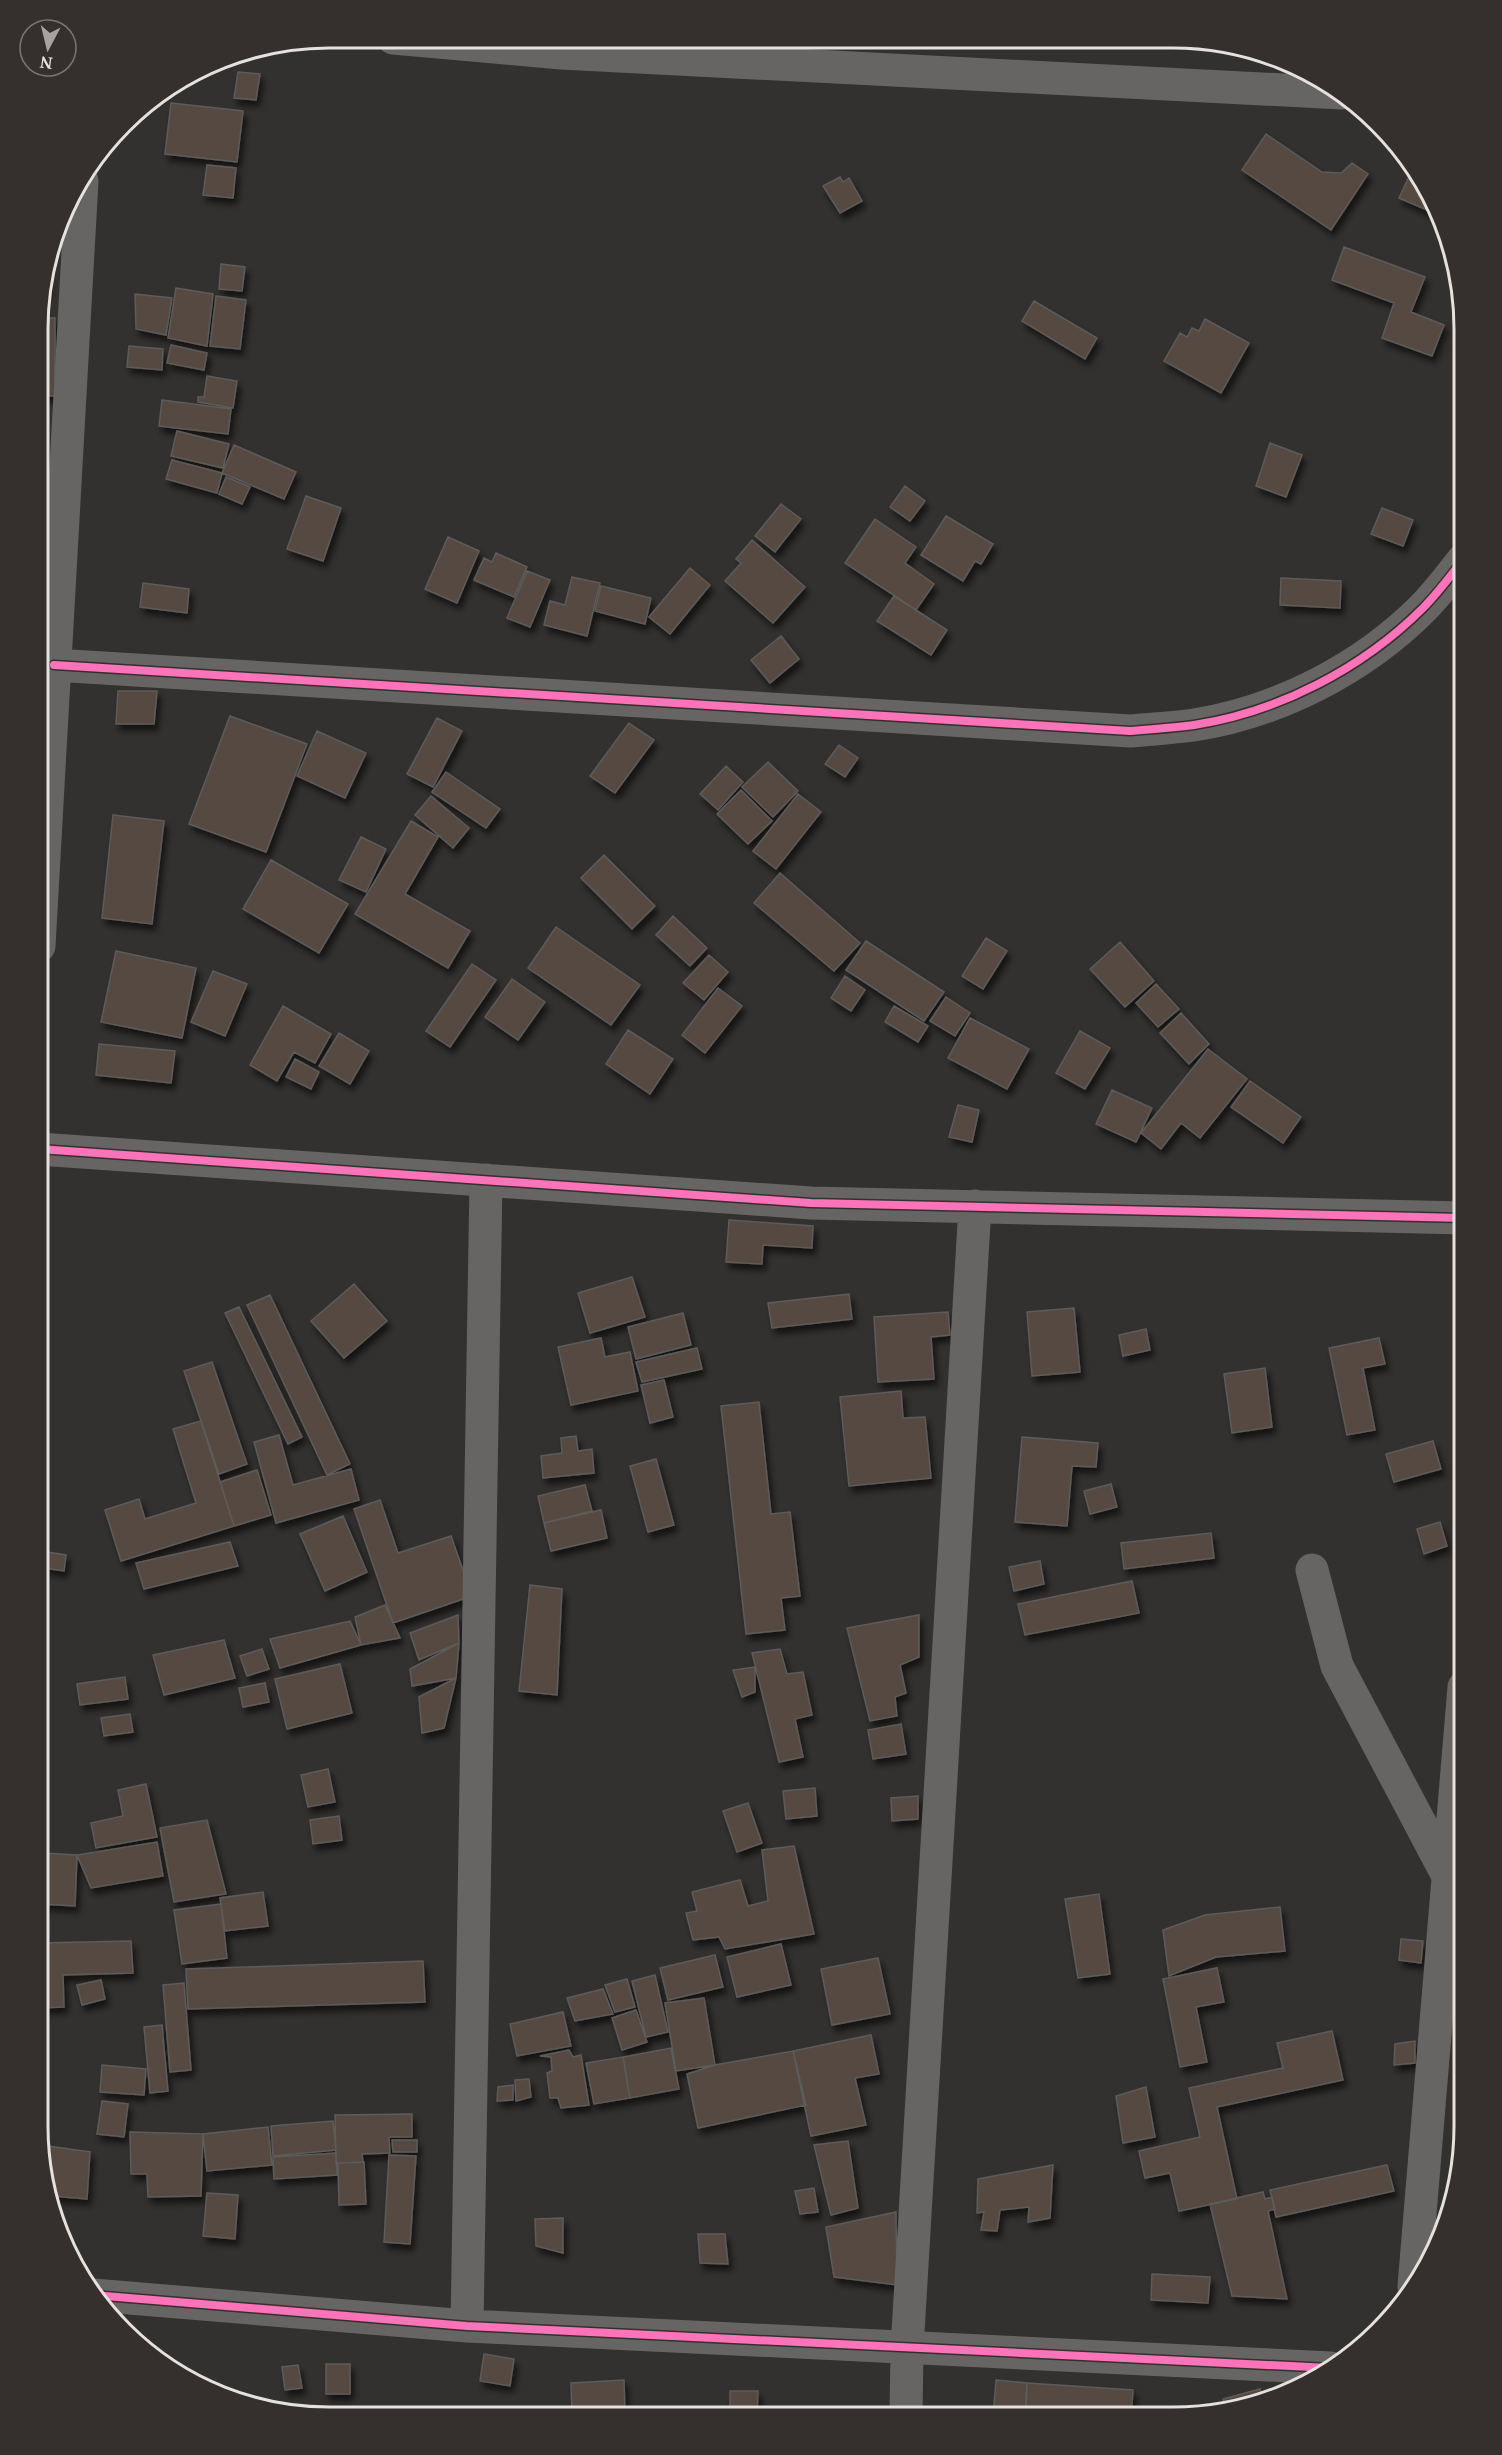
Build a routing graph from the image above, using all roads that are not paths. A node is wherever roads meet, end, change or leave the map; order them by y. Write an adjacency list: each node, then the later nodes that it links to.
1 (595, 48): 2 (street)
2 (1323, 92)
3 (81, 198): 5 (street)
4 (1454, 571): 5 (street)
5 (54, 665): 6 (street)
6 (48, 746)
7 (48, 1150): 8 (street)
8 (486, 1180): 9 (street); 16 (street)
9 (975, 1206): 10 (street); 17 (street)
10 (1454, 1218)
11 (1312, 1570): 13 (street)
12 (1454, 1805): 13 (street)
13 (1448, 1876): 14 (street)
14 (1416, 2267)
15 (105, 2296): 16 (street)
16 (467, 2326): 17 (street)
17 (907, 2349): 18 (street); 19 (street)
18 (1316, 2367)
19 (906, 2407)

